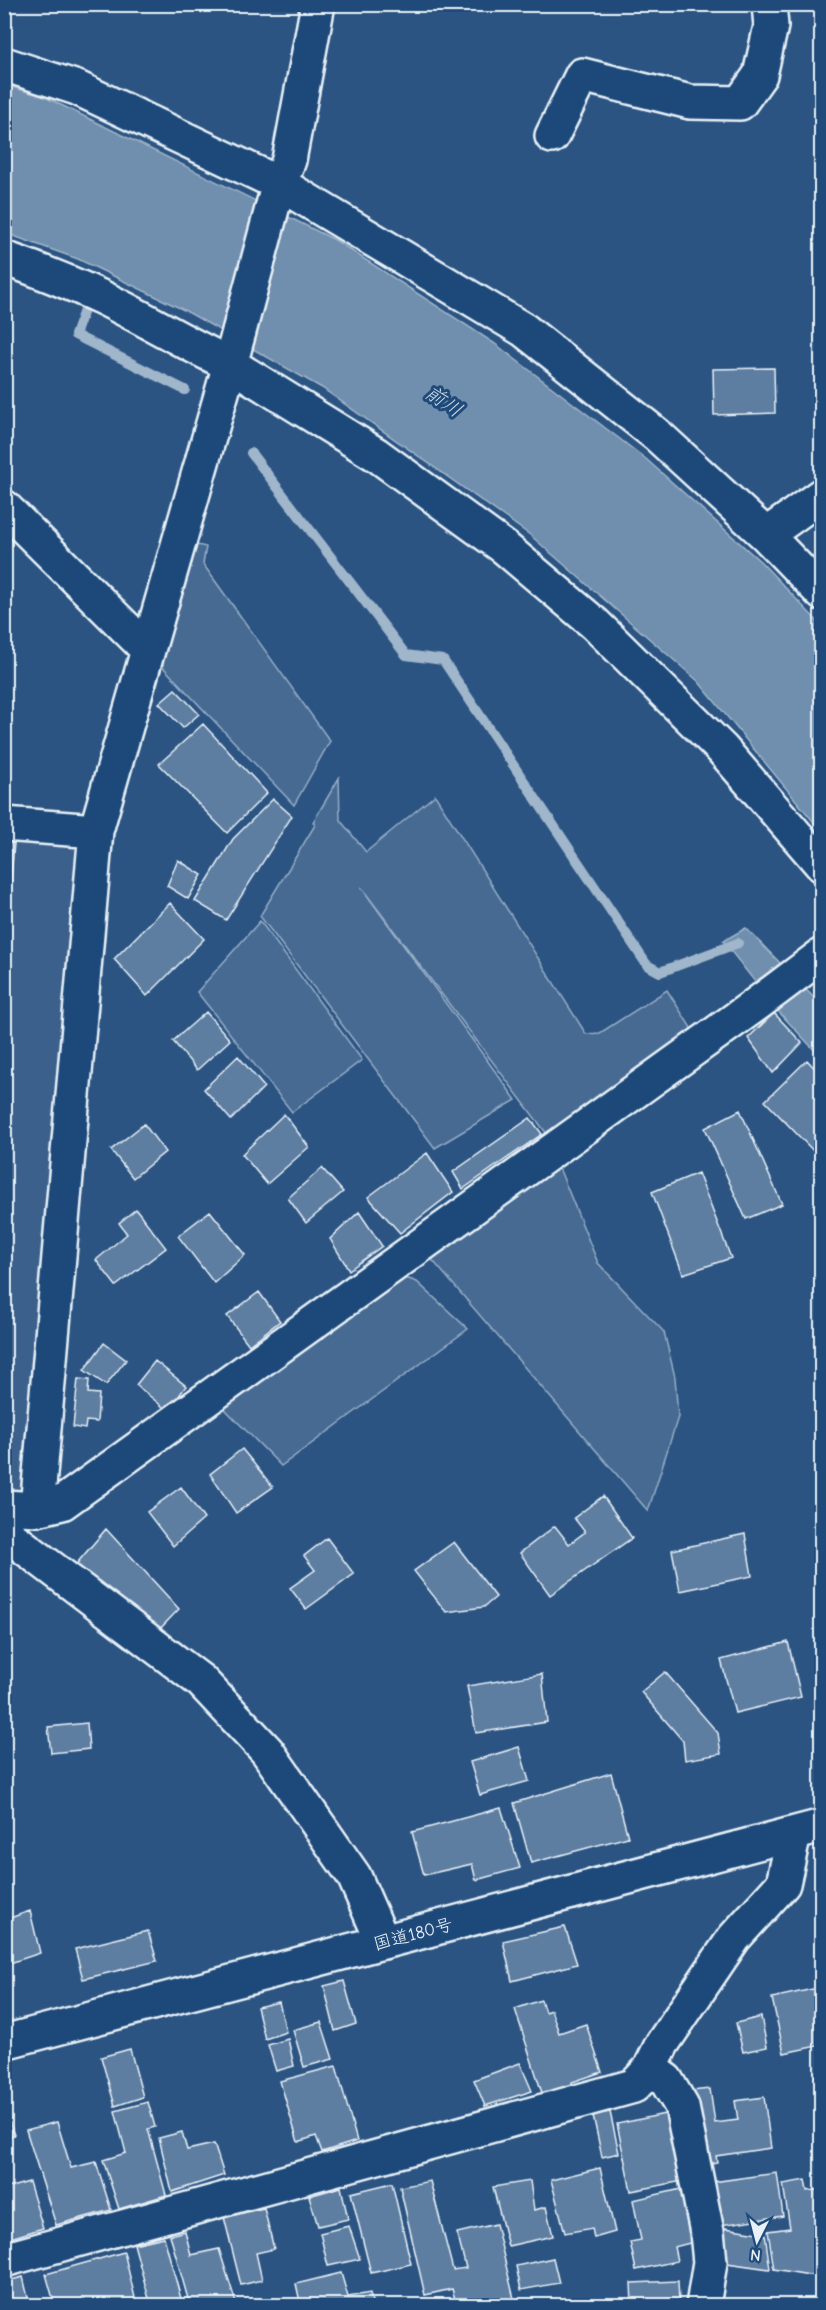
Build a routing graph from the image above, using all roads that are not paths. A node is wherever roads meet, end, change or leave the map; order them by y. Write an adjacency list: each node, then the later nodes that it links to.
1 (318, 4): 5 (main road)
2 (769, 4): 4 (main road)
3 (4, 64): 5 (main road)
4 (552, 136)
5 (278, 189): 7 (main road); 10 (main road)
6 (4, 258): 7 (main road)
7 (231, 359): 12 (main road); 15 (main road)
8 (822, 495): 10 (main road)
9 (4, 507): 12 (main road)
10 (766, 535): 11 (main road)
11 (822, 593)
12 (148, 650): 14 (main road)
13 (4, 824): 14 (main road)
14 (96, 831): 18 (main road)
15 (822, 865)
16 (810, 965): 18 (main road)
17 (4, 1507): 18 (main road)
18 (37, 1509)
19 (4, 1532): 21 (main road)
20 (808, 1830): 21 (main road, 国道180号); 23 (main road)
21 (383, 1942): 22 (main road, 国道180号)
22 (4, 2042)
23 (650, 2069): 24 (main road); 25 (main road)
24 (4, 2260)
25 (703, 2306)

